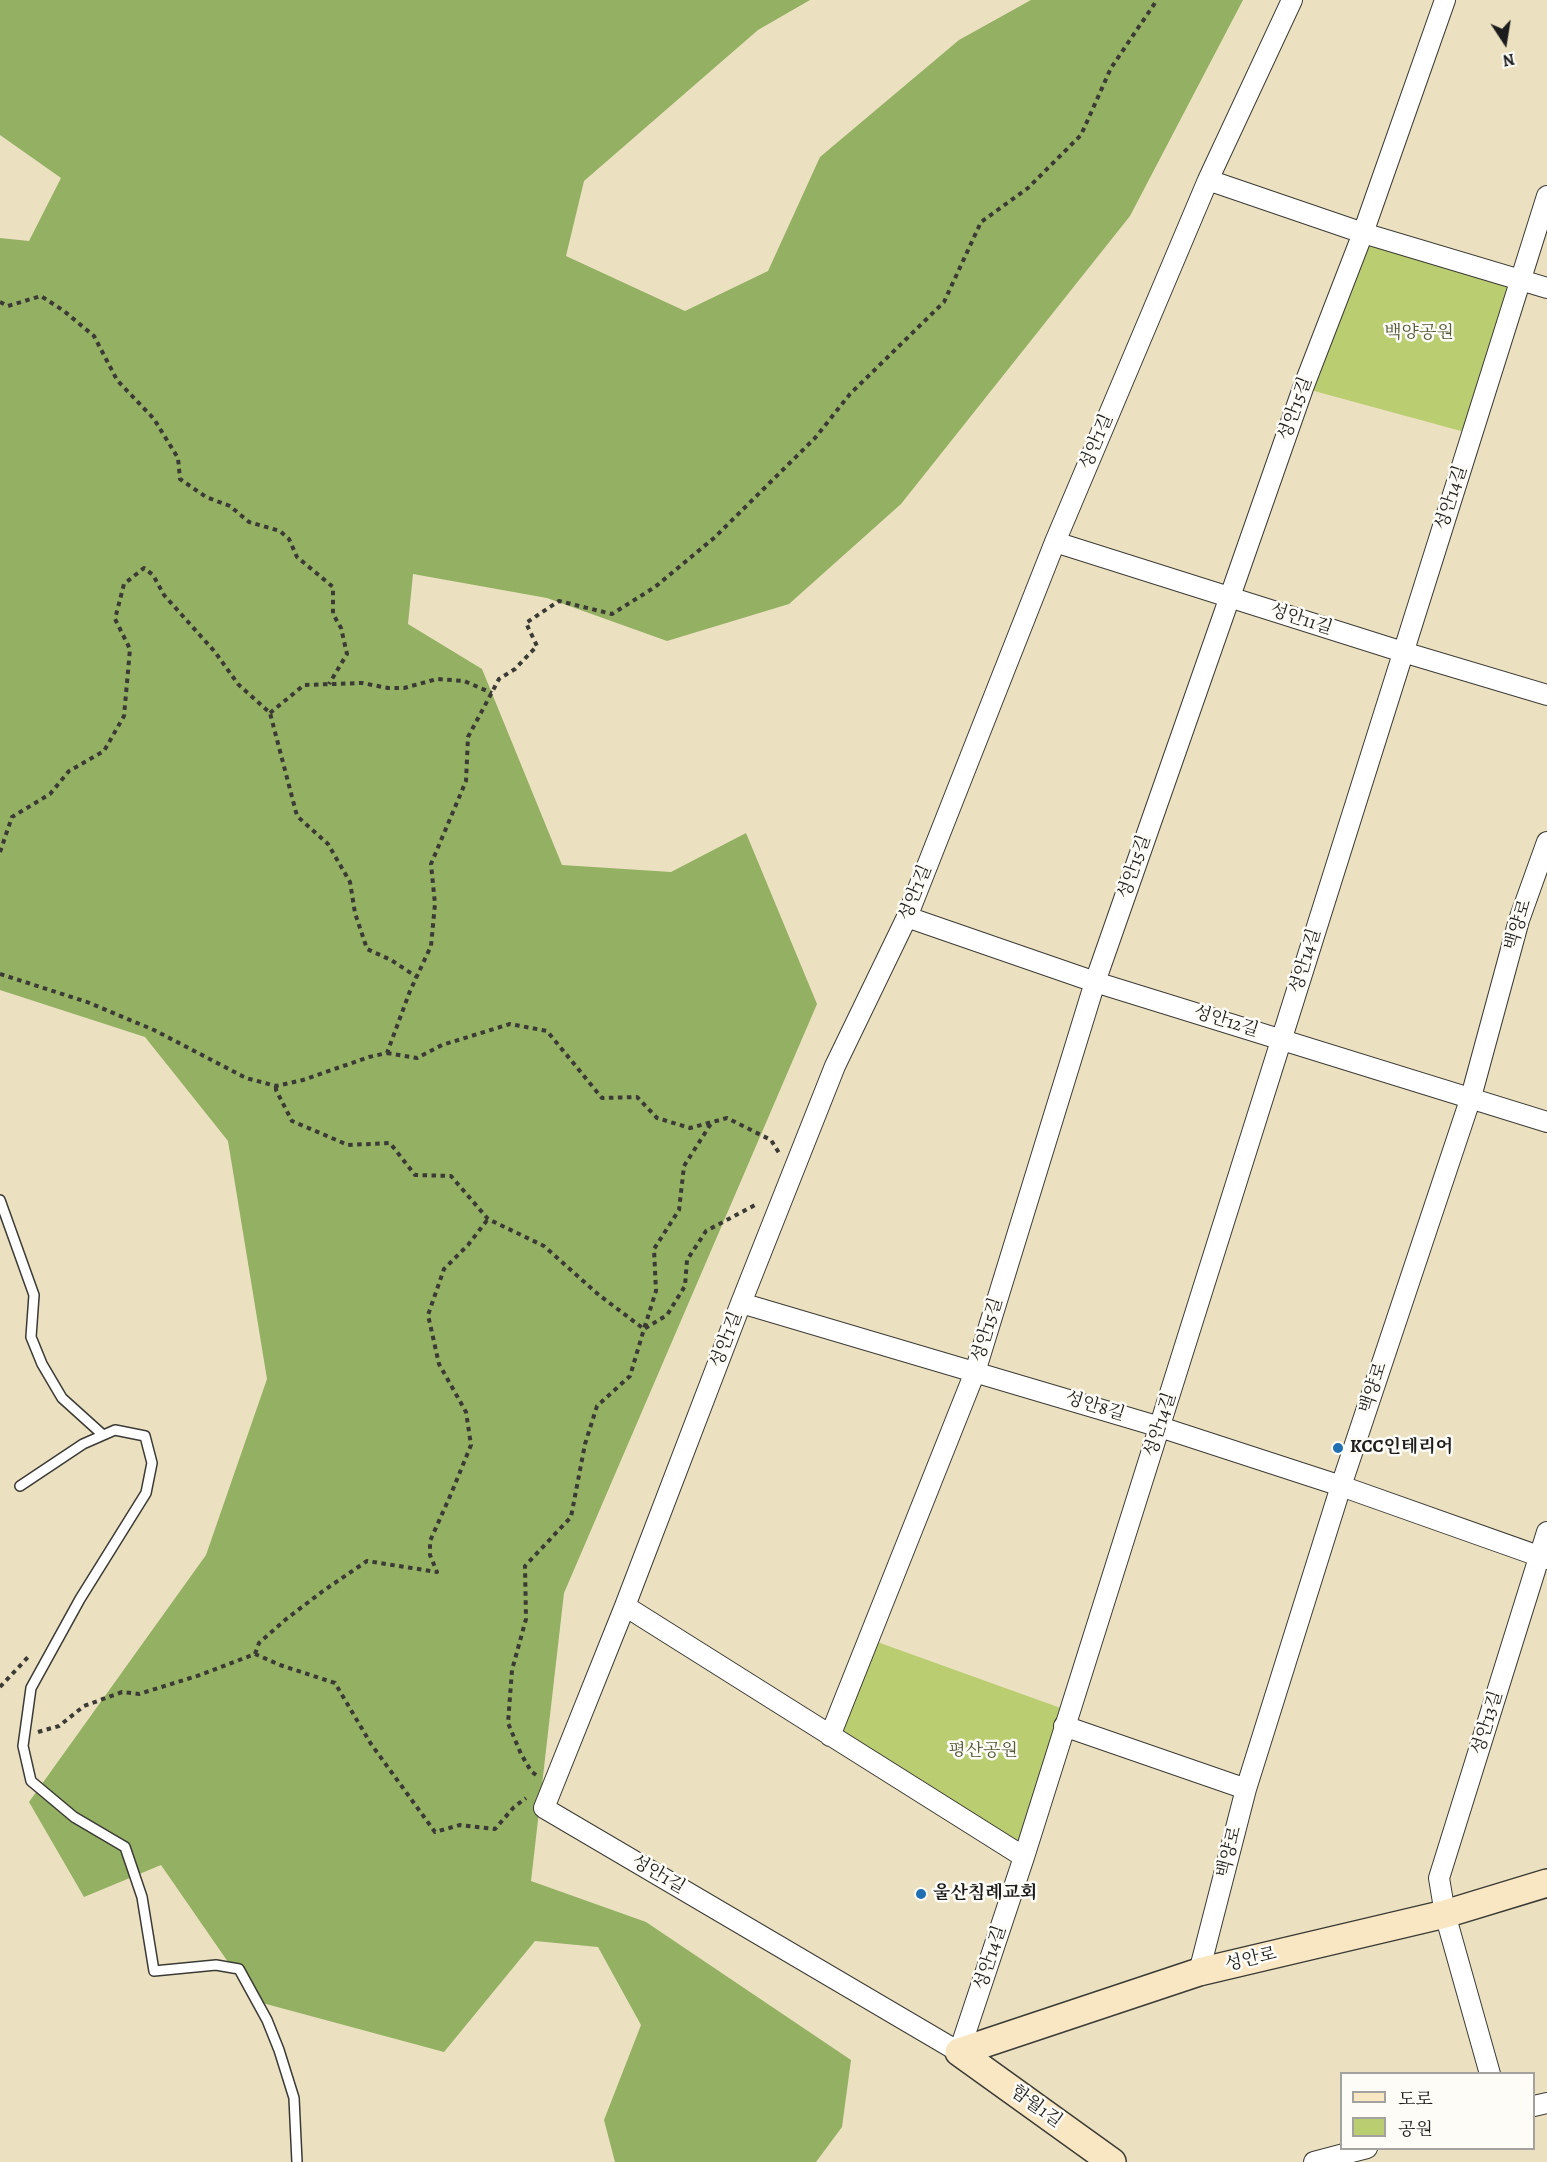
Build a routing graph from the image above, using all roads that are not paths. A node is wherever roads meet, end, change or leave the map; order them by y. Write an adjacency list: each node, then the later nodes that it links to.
1 (1292, 0): 3 (street, 성안1길)
2 (1445, 0): 5 (street, 성안15길)
3 (1208, 180): 5 (street); 8 (street, 성안1길)
4 (1547, 196): 6 (street, 성안14길)
5 (1363, 233): 6 (street); 9 (street, 성안15길)
6 (1522, 280): 7 (street); 10 (street, 성안14길)
7 (1547, 288)
8 (1055, 542): 9 (street, 성안11길); 13 (street, 성안1길)
9 (1231, 597): 10 (street, 성안11길); 14 (street, 성안15길)
10 (1403, 652): 11 (street, 성안11길); 15 (street, 성안14길)
11 (1547, 695)
12 (1547, 842): 16 (street, 백양로)
13 (907, 917): 14 (street, 성안12길); 21 (street, 성안1길)
14 (1095, 982): 15 (street, 성안12길); 22 (street, 성안15길)
15 (1282, 1040): 16 (street, 성안12길); 23 (street, 성안14길)
16 (1471, 1097): 17 (street, 성안12길); 26 (street, 백양로)
17 (1547, 1122)
18 (0, 1200): 19 (lane)
19 (9, 1227): 20 (lane); 24 (lane)
20 (0, 1232)
21 (741, 1303): 22 (street, 성안8길); 29 (street, 성안1길)
22 (975, 1372): 23 (street, 성안8길); 31 (street, 성안15길)
23 (1160, 1427): 26 (street, 성안8길); 30 (street, 성안14길)
24 (103, 1436): 25 (lane); 40 (lane)
25 (20, 1486)
26 (1341, 1486): 28 (street, 성안8길); 32 (street, 백양로)
27 (1547, 1532): 28 (street, 성안13길)
28 (1543, 1557): 35 (street, 성안13길)
29 (625, 1606): 31 (street); 37 (street, 성안1길)
30 (1064, 1726): 32 (street); 33 (street, 성안14길)
31 (830, 1736): 33 (street)
32 (1246, 1789): 36 (street, 백양로)
33 (1024, 1857): 37 (street, 성안14길)
34 (1547, 1883): 35 (street, 성안로)
35 (1445, 1914): 36 (street, 성안로); 38 (street, 성안13길)
36 (1199, 1972): 37 (street, 성안로)
37 (959, 2052): 41 (street, 함월1길)
38 (1490, 2072)
39 (1359, 2150): 42 (street)
40 (297, 2162)
41 (1112, 2162)
42 (1314, 2162)

